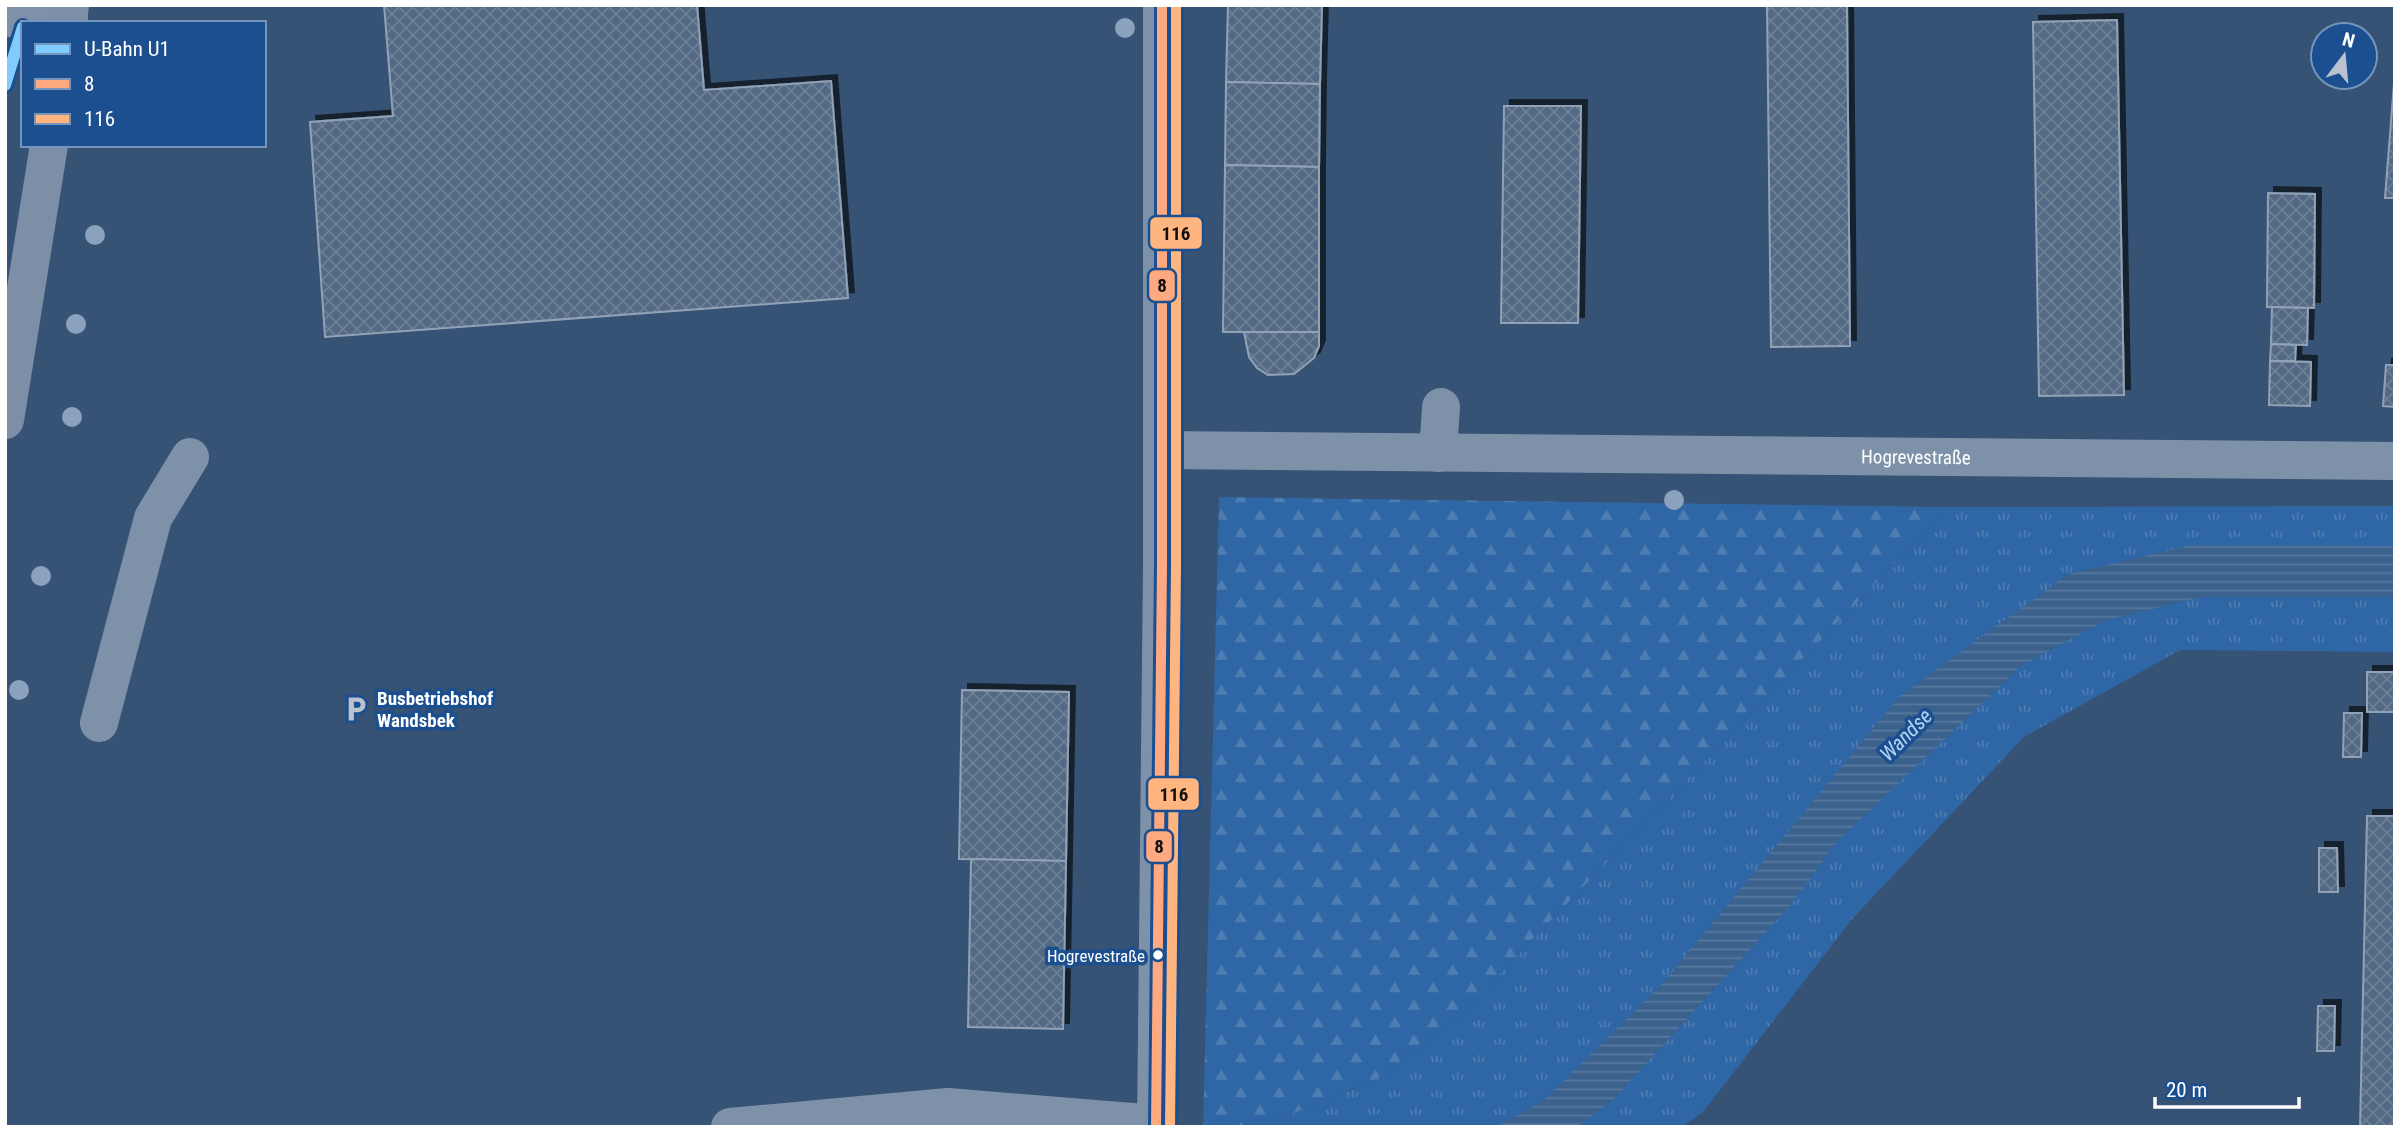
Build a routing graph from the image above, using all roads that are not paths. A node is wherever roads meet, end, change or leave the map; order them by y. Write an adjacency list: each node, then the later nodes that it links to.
1 (1162, 5): 7 (street)
2 (69, 15): 3 (street)
3 (5, 18)
4 (48, 147): 6 (main road)
5 (1441, 407): 8 (street)
6 (5, 420)
7 (1162, 450): 8 (street, Hogrevestraße); 12 (street)
8 (1438, 453): 10 (street, Hogrevestraße)
9 (190, 457): 11 (street)
10 (2395, 461)
11 (99, 723)
12 (1157, 1126): 13 (street)
13 (730, 1127)

